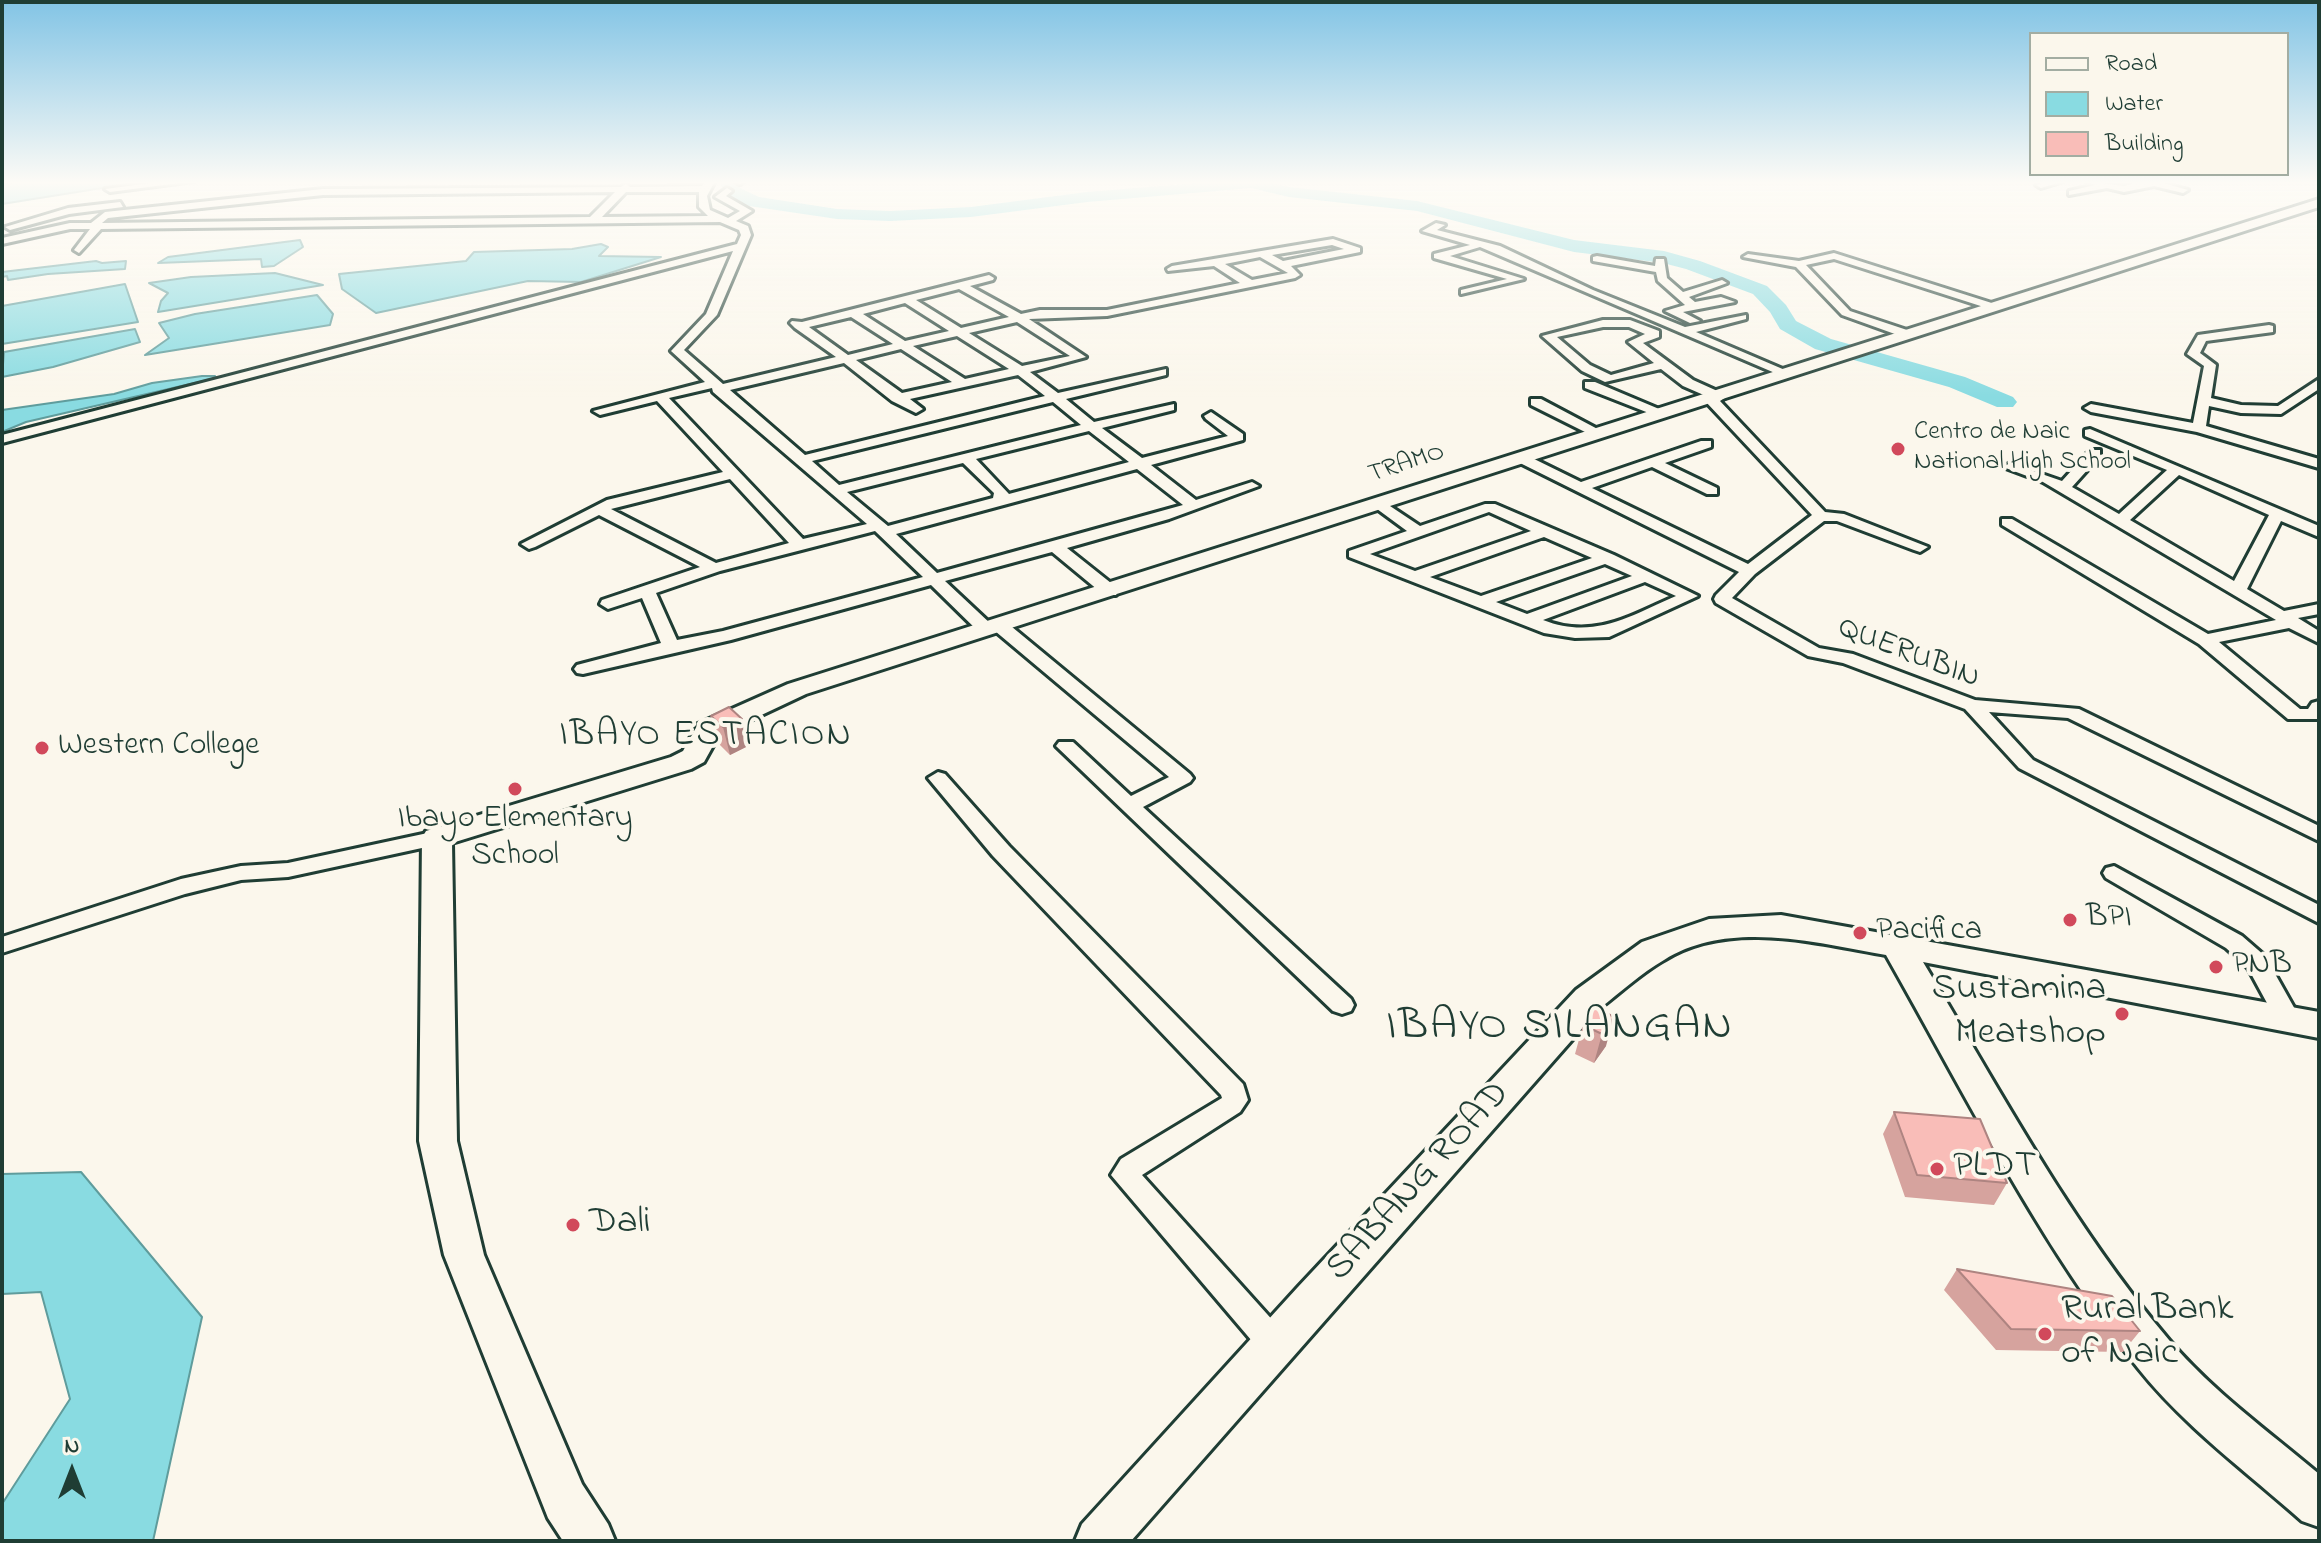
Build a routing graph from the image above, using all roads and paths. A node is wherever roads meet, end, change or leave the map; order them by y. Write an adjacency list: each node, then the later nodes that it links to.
1 (713, 253): 61 (street)
2 (737, 253): 44 (street)
3 (1268, 253): 8 (street)
4 (1341, 253): 13 (street)
5 (1449, 253): 17 (street)
6 (1506, 253): 15 (street)
7 (2164, 253): 26 (street, TRAMO)
8 (1262, 254): 11 (street); 13 (street)
9 (1748, 257): 12 (street)
10 (1597, 259): 22 (street)
11 (1205, 264): 14 (street); 18 (street)
12 (1799, 264): 26 (street); 34 (street)
13 (1281, 265): 18 (street)
14 (1172, 269)
15 (1551, 275): 17 (street); 33 (street)
16 (989, 278): 20 (street)
17 (1519, 279): 21 (street)
18 (1248, 283): 28 (street)
19 (1722, 283): 22 (street)
20 (959, 285): 23 (street); 28 (street)
21 (1465, 292)
22 (1681, 296): 25 (street)
23 (908, 300): 27 (street); 32 (street)
24 (1729, 302): 25 (street)
25 (1693, 306): 30 (street)
26 (1994, 307): 34 (street, TRAMO)
27 (853, 313): 35 (street); 36 (street)
28 (1018, 317): 32 (street); 38 (street)
29 (1742, 317): 30 (street)
30 (1705, 326): 33 (street)
31 (2269, 329): 49 (street)
32 (958, 331): 35 (street); 38 (street)
33 (1684, 331): 40 (street)
34 (1906, 334): 40 (street, TRAMO)
35 (903, 344): 36 (street); 42 (street)
36 (844, 358): 44 (street); 46 (street)
37 (1665, 364): 41 (street); 41 (street); 48 (street)
38 (1021, 371): 42 (street); 47 (street)
39 (1162, 372): 47 (street)
40 (1786, 373): 48 (street, TRAMO)
41 (1610, 379): 55 (street)
42 (962, 383): 46 (street)
43 (2319, 383): 49 (street)
44 (715, 386): 45 (street); 66 (street)
45 (659, 396): 54 (street); 72 (street)
46 (897, 398): 53 (street)
47 (1056, 398): 57 (street); 66 (street)
48 (1715, 398): 55 (street, TRAMO); 83 (street)
49 (2205, 401): 58 (street)
50 (1536, 402): 60 (street)
51 (1169, 407): 57 (street)
52 (2091, 408): 58 (street)
53 (916, 409)
54 (600, 411)
55 (1664, 414): 60 (street, TRAMO)
56 (1211, 416): 68 (street)
57 (1093, 426): 64 (street); 68 (street)
58 (2199, 428): 69 (street)
59 (2090, 433): 71 (street)
60 (1600, 434): 65 (street, TRAMO)
61 (2, 439)
62 (1706, 444): 67 (street)
63 (2095, 453): 75 (street)
64 (966, 458): 76 (street); 78 (street)
65 (1521, 458): 74 (street); 79 (street, TRAMO)
66 (800, 460): 76 (street)
67 (1653, 462): 74 (street); 77 (street)
68 (1141, 464): 78 (street); 80 (street)
69 (2319, 464)
70 (2010, 467): 75 (street)
71 (2177, 469): 82 (street); 84 (street)
72 (733, 474): 81 (street); 90 (street)
73 (1252, 486): 80 (street)
74 (1580, 487): 96 (street)
75 (2063, 488): 84 (street)
76 (836, 490): 86 (street)
77 (1712, 491)
78 (1000, 502): 86 (street)
79 (1378, 503): 87 (street); 102 (street, TRAMO)
80 (1193, 505): 92 (street)
81 (600, 510): 91 (street); 95 (street)
82 (2277, 514): 89 (street); 100 (street)
83 (1821, 516): 93 (street); 96 (street)
84 (2120, 521): 100 (street)
85 (2007, 522): 112 (street)
86 (881, 529): 90 (street); 99 (street)
87 (1416, 530): 88 (street); 98 (street)
88 (1546, 531): 94 (street); 98 (street)
89 (2319, 532)
90 (808, 543): 95 (street)
91 (529, 544)
92 (1055, 546): 99 (street); 102 (street)
93 (1920, 547)
94 (1608, 558): 97 (street); 105 (street)
95 (714, 568): 101 (street)
96 (1749, 571): 104 (street)
97 (1647, 576): 103 (street); 109 (street)
98 (1414, 577): 105 (street)
99 (933, 578): 110 (street); 113 (street)
100 (2238, 590): 108 (street)
101 (647, 591): 106 (street); 113 (street)
102 (1110, 591): 110 (street, TRAMO)
103 (1690, 596): 104 (street); 109 (street)
104 (1722, 599): 115 (street, QUERUBIN)
105 (1481, 602): 109 (street)
106 (608, 604)
107 (2319, 609): 108 (street)
108 (2288, 619): 111 (street); 112 (street)
109 (1527, 620)
110 (994, 628): 119 (street); 121 (street, TRAMO)
111 (2319, 638)
112 (2205, 640): 116 (street)
113 (671, 647): 114 (street)
114 (583, 669)
115 (1972, 705): 120 (street); 123 (street, QUERUBIN)
116 (2319, 707)
117 (1066, 746): 119 (street)
118 (938, 778): 128 (street)
119 (1130, 805): 126 (street)
120 (2319, 834)
121 (437, 838): 124 (street); 130 (street)
122 (2114, 873): 127 (street)
123 (2319, 915)
124 (2, 945)
125 (1897, 945): 127 (street, SABANG ROAD); 128 (street, SABANG ROAD); 129 (street)
126 (1342, 1005)
127 (2304, 1022)
128 (1274, 1344): 131 (street, SABANG ROAD)
129 (2319, 1504)
130 (591, 1541)
131 (1099, 1541)

